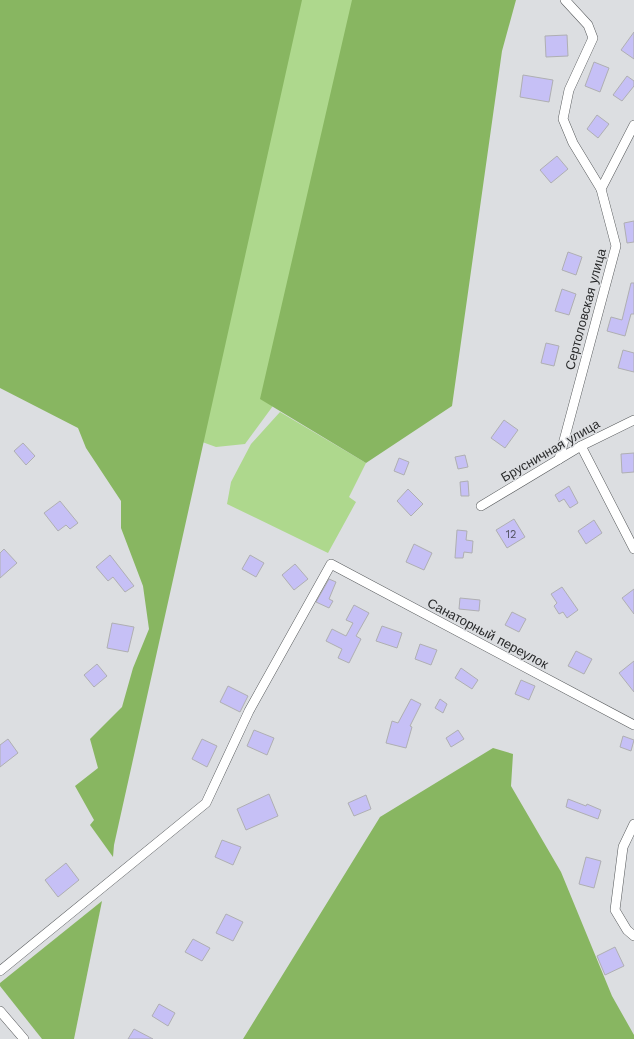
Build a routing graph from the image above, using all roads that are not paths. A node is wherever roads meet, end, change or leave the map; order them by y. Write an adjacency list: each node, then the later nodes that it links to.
1 (565, 0): 3 (street, Сертоловская улица)
2 (634, 125): 3 (street)
3 (601, 189): 6 (street, Сертоловская улица)
4 (634, 420): 5 (street, Брусничная улица)
5 (581, 446): 6 (street, Брусничная улица); 8 (street)
6 (559, 459): 7 (street, Брусничная улица)
7 (481, 506)
8 (634, 549)
9 (634, 725): 12 (street, Санаторный переулок)
10 (634, 824): 11 (street)
11 (634, 936)
12 (0, 970)
13 (0, 1011): 14 (street)
14 (24, 1039)

